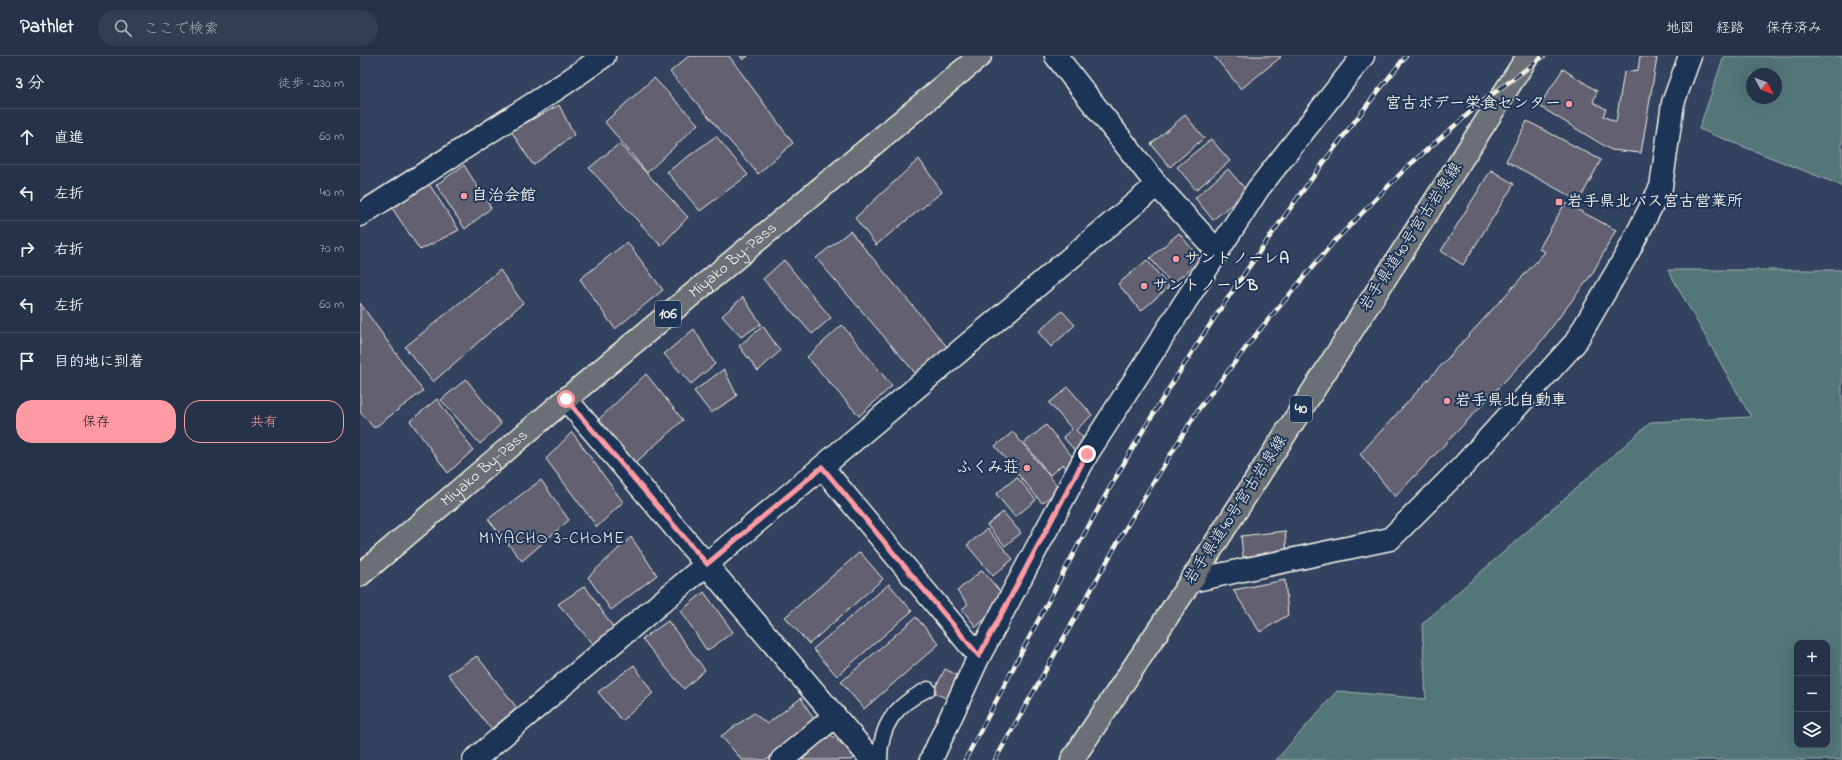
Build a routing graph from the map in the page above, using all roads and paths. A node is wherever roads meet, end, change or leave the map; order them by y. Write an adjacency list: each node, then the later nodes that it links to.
1 (604, 56): 8 (street)
2 (980, 56): 10 (main road, Miyako By-Pass / 106)
3 (1056, 56): 7 (street)
4 (1363, 56): 9 (street)
5 (1528, 56): 14 (main road, 岩手県道40号宮古岩泉線 / 40)
6 (1690, 56): 14 (street)
7 (1157, 185): 9 (street); 11 (street)
8 (360, 215)
9 (1217, 251): 15 (street)
10 (566, 399): 12 (street); 13 (main road, Miyako By-Pass / 106)
11 (822, 467): 12 (street); 15 (street)
12 (707, 564): 17 (street); 18 (street)
13 (360, 575)
14 (1191, 581): 23 (main road, 岩手県道40号宮古岩泉線 / 40)
15 (979, 656): 22 (street)
16 (928, 689): 21 (lane)
17 (835, 716): 19 (street); 20 (street)
18 (474, 760)
19 (782, 760)
20 (872, 760)
21 (880, 760)
22 (931, 760)
23 (1072, 760)

